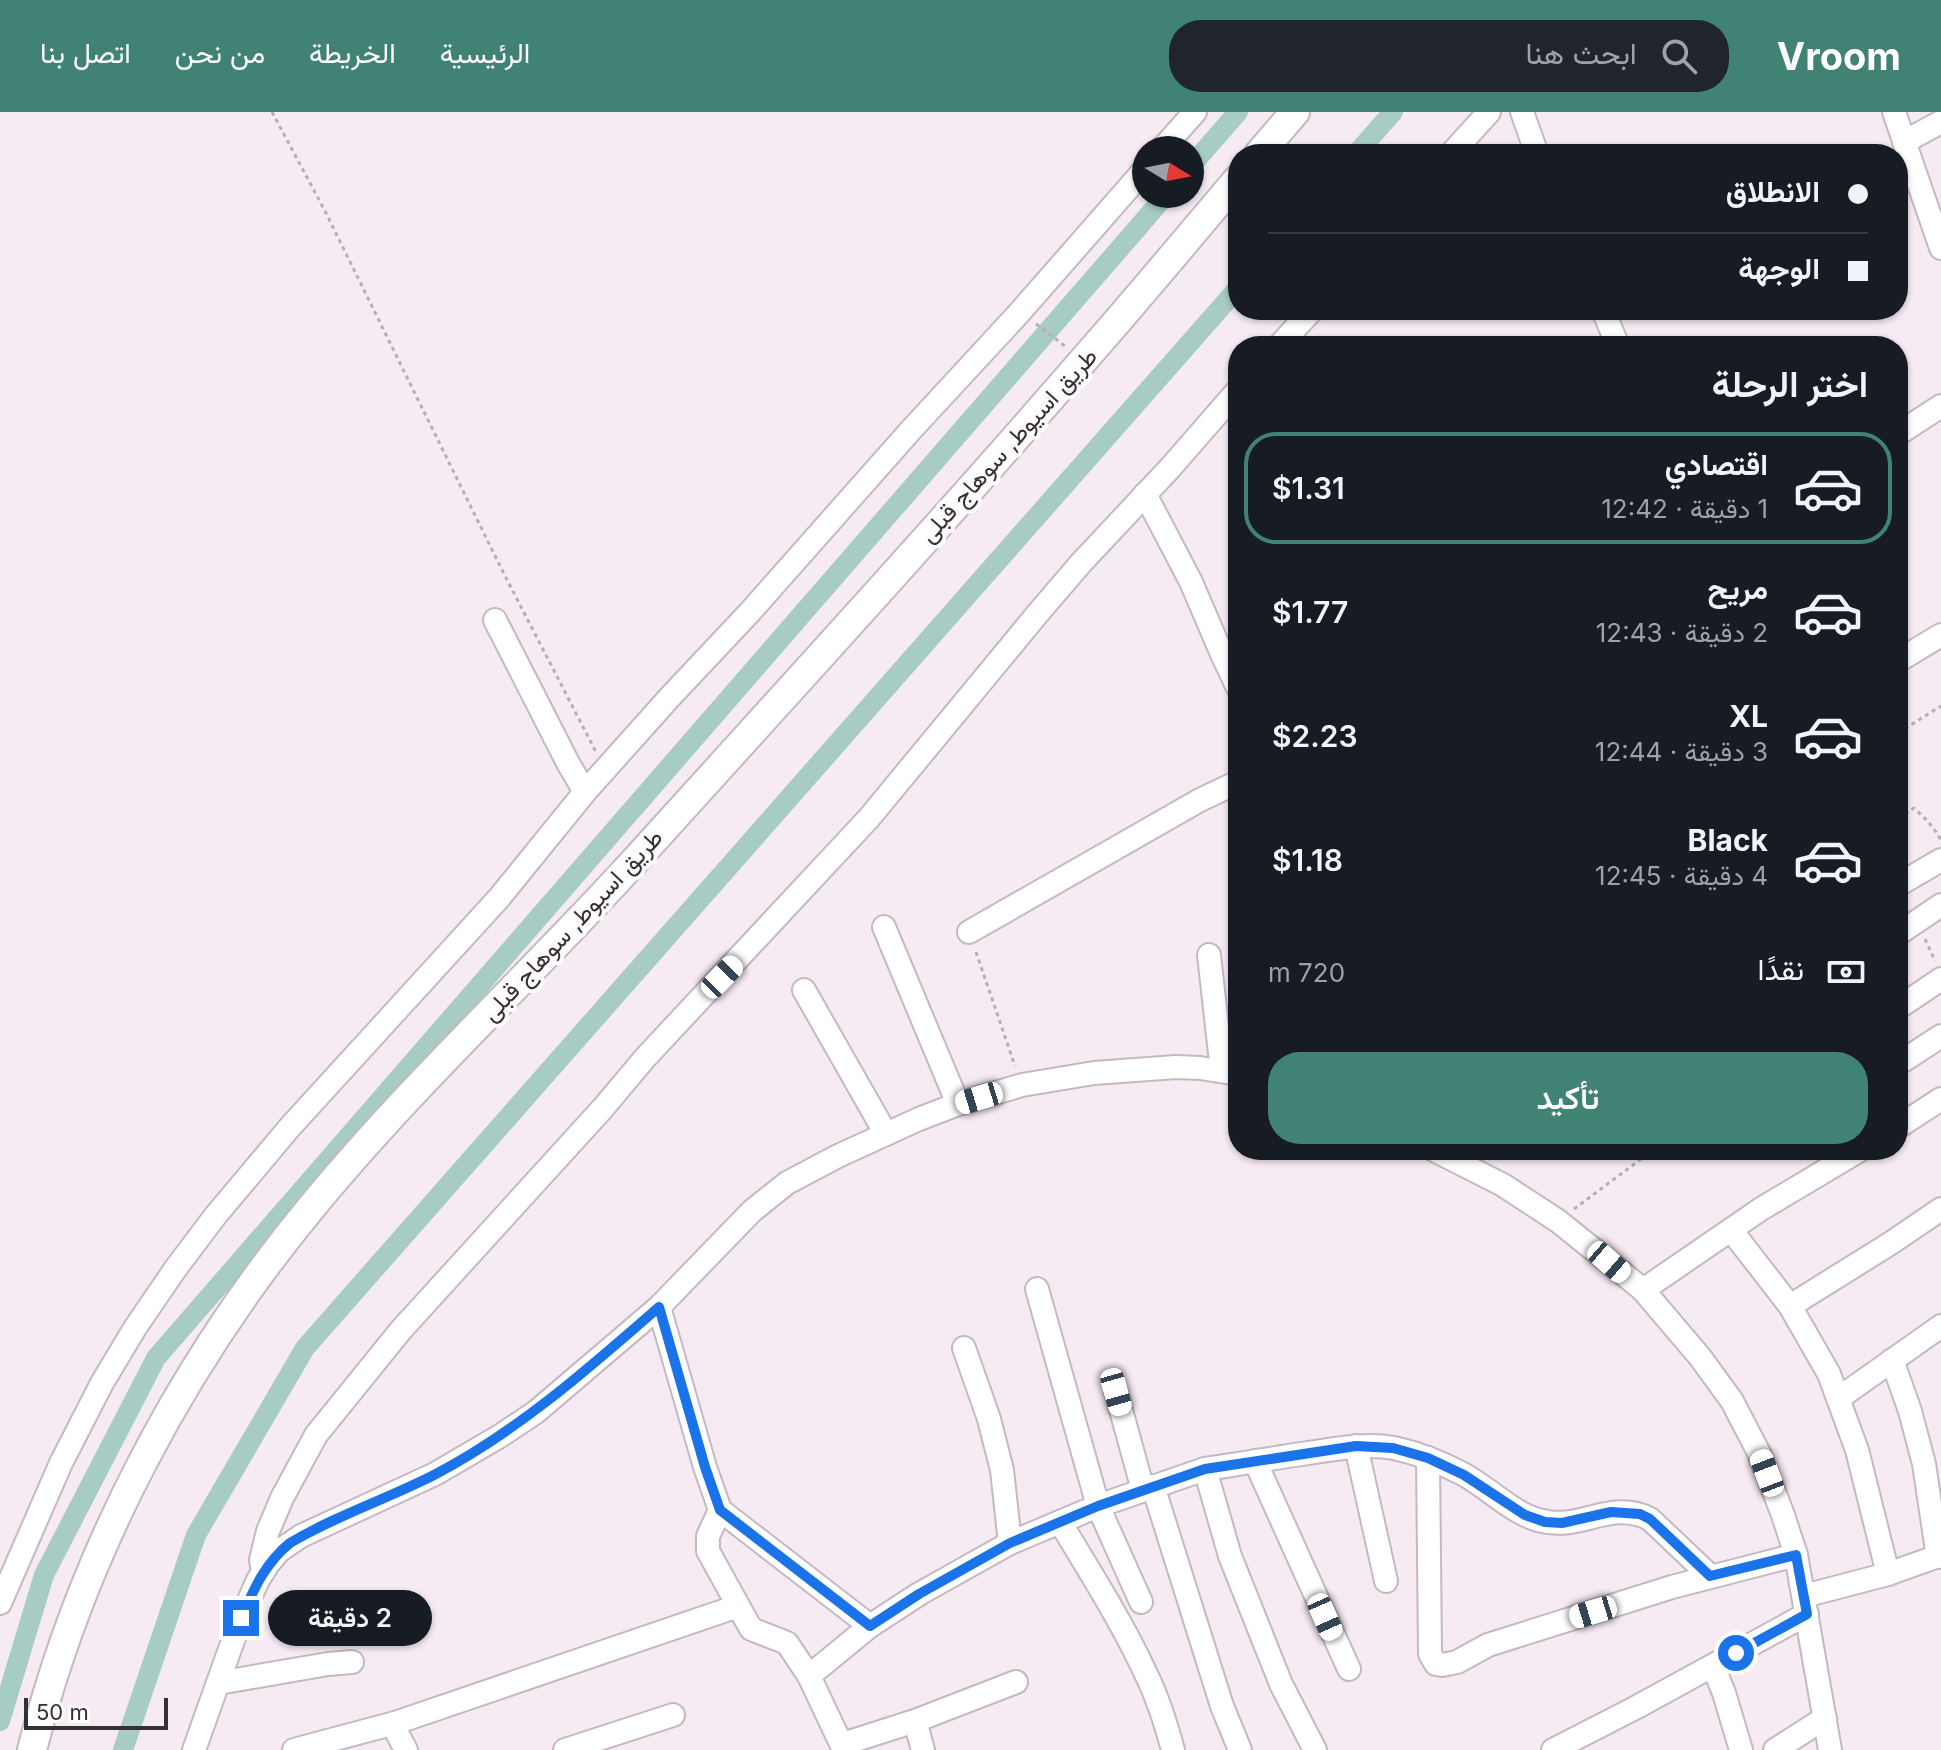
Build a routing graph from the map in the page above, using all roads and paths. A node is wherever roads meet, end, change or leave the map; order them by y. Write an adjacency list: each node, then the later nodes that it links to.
1 (272, 112): 31 (path)
2 (1195, 112): 8 (street)
3 (1295, 112): 10 (main road)
4 (1489, 112): 11 (street)
5 (1522, 112): 12 (street)
6 (1894, 112): 9 (street)
7 (1941, 122): 9 (street)
8 (1174, 136)
9 (1904, 142)
10 (1268, 144)
11 (1460, 144)
12 (1533, 144)
13 (1908, 153): 16 (street)
14 (1132, 184): 31 (street)
15 (1228, 191): 102 (main road, طريق اسيوط, سوهاج قبلى)
16 (1941, 248)
17 (1027, 317): 20 (path)
18 (1303, 320): 19 (street)
19 (1288, 336)
20 (1057, 340)
21 (1228, 401): 24 (street)
22 (1941, 406): 23 (street)
23 (1908, 427)
24 (1145, 494): 28 (street); 82 (street)
25 (495, 620): 33 (street)
26 (1941, 635): 27 (street)
27 (1908, 655)
28 (1228, 667)
29 (1941, 706): 30 (path)
30 (1908, 727)
31 (606, 769): 33 (street)
32 (1228, 787): 42 (street)
33 (585, 792): 87 (street)
34 (1908, 812): 35 (path)
35 (1941, 841)
36 (1941, 860): 37 (street)
37 (1908, 879)
38 (1941, 905): 40 (street)
39 (884, 927): 53 (street)
40 (1908, 927)
41 (1908, 929): 44 (path)
42 (969, 932): 51 (path)
43 (1209, 955): 49 (street)
44 (1938, 970): 46 (street)
45 (804, 990): 55 (street)
46 (1908, 998)
47 (1941, 1036): 48 (street)
48 (1908, 1057)
49 (1228, 1062)
50 (1228, 1073): 51 (street)
51 (1022, 1085): 53 (street)
52 (1941, 1099): 54 (street)
53 (958, 1104): 55 (street)
54 (1908, 1120)
55 (886, 1134): 65 (street)
56 (1454, 1160): 60 (street)
57 (1640, 1160): 60 (path)
58 (1843, 1160): 61 (street)
59 (1941, 1209): 64 (street)
60 (1558, 1221): 63 (street)
61 (1731, 1230): 63 (street); 64 (street)
62 (1037, 1289): 76 (street)
63 (1643, 1290): 80 (street)
64 (1790, 1306): 70 (street)
65 (659, 1307): 77 (street); 82 (street)
66 (1941, 1326): 68 (street)
67 (964, 1348): 79 (street)
68 (1892, 1360): 70 (street); 81 (street)
69 (1116, 1392): 75 (street)
70 (1839, 1398): 83 (street)
71 (1356, 1446): 72 (street); 73 (street); 85 (street)
72 (1428, 1458): 84 (street); 84 (street)
73 (1255, 1461): 74 (street); 93 (street)
74 (1205, 1469): 75 (street); 110 (street)
75 (1148, 1488): 76 (street); 109 (street)
76 (1098, 1506): 78 (street); 86 (street)
77 (720, 1510): 89 (street); 90 (street)
78 (1060, 1522): 79 (street); 108 (street)
79 (1010, 1543): 90 (street)
80 (1796, 1555): 84 (street); 88 (street)
81 (1940, 1556): 83 (street)
82 (263, 1572): 96 (street)
83 (1888, 1574): 88 (street)
84 (1710, 1576)
85 (1386, 1581)
86 (1141, 1602)
87 (0, 1603)
88 (1806, 1605): 92 (street); 98 (street)
89 (738, 1606): 94 (street); 100 (street)
90 (870, 1626): 94 (street)
91 (352, 1662): 96 (street)
92 (1713, 1666): 111 (street); 112 (street)
93 (1349, 1669)
94 (809, 1676): 101 (street)
95 (1016, 1682): 99 (street)
96 (218, 1683): 103 (street)
97 (673, 1715): 106 (street)
98 (1825, 1718): 113 (street); 114 (street)
99 (915, 1721): 101 (street); 107 (street)
100 (395, 1723): 104 (street); 105 (street)
101 (843, 1747)
102 (32, 1750)
103 (194, 1750)
104 (294, 1750)
105 (406, 1750)
106 (565, 1750)
107 (923, 1750)
108 (1173, 1750)
109 (1240, 1750)
110 (1315, 1750)
111 (1553, 1750)
112 (1741, 1750)
113 (1775, 1750)
114 (1830, 1750)

